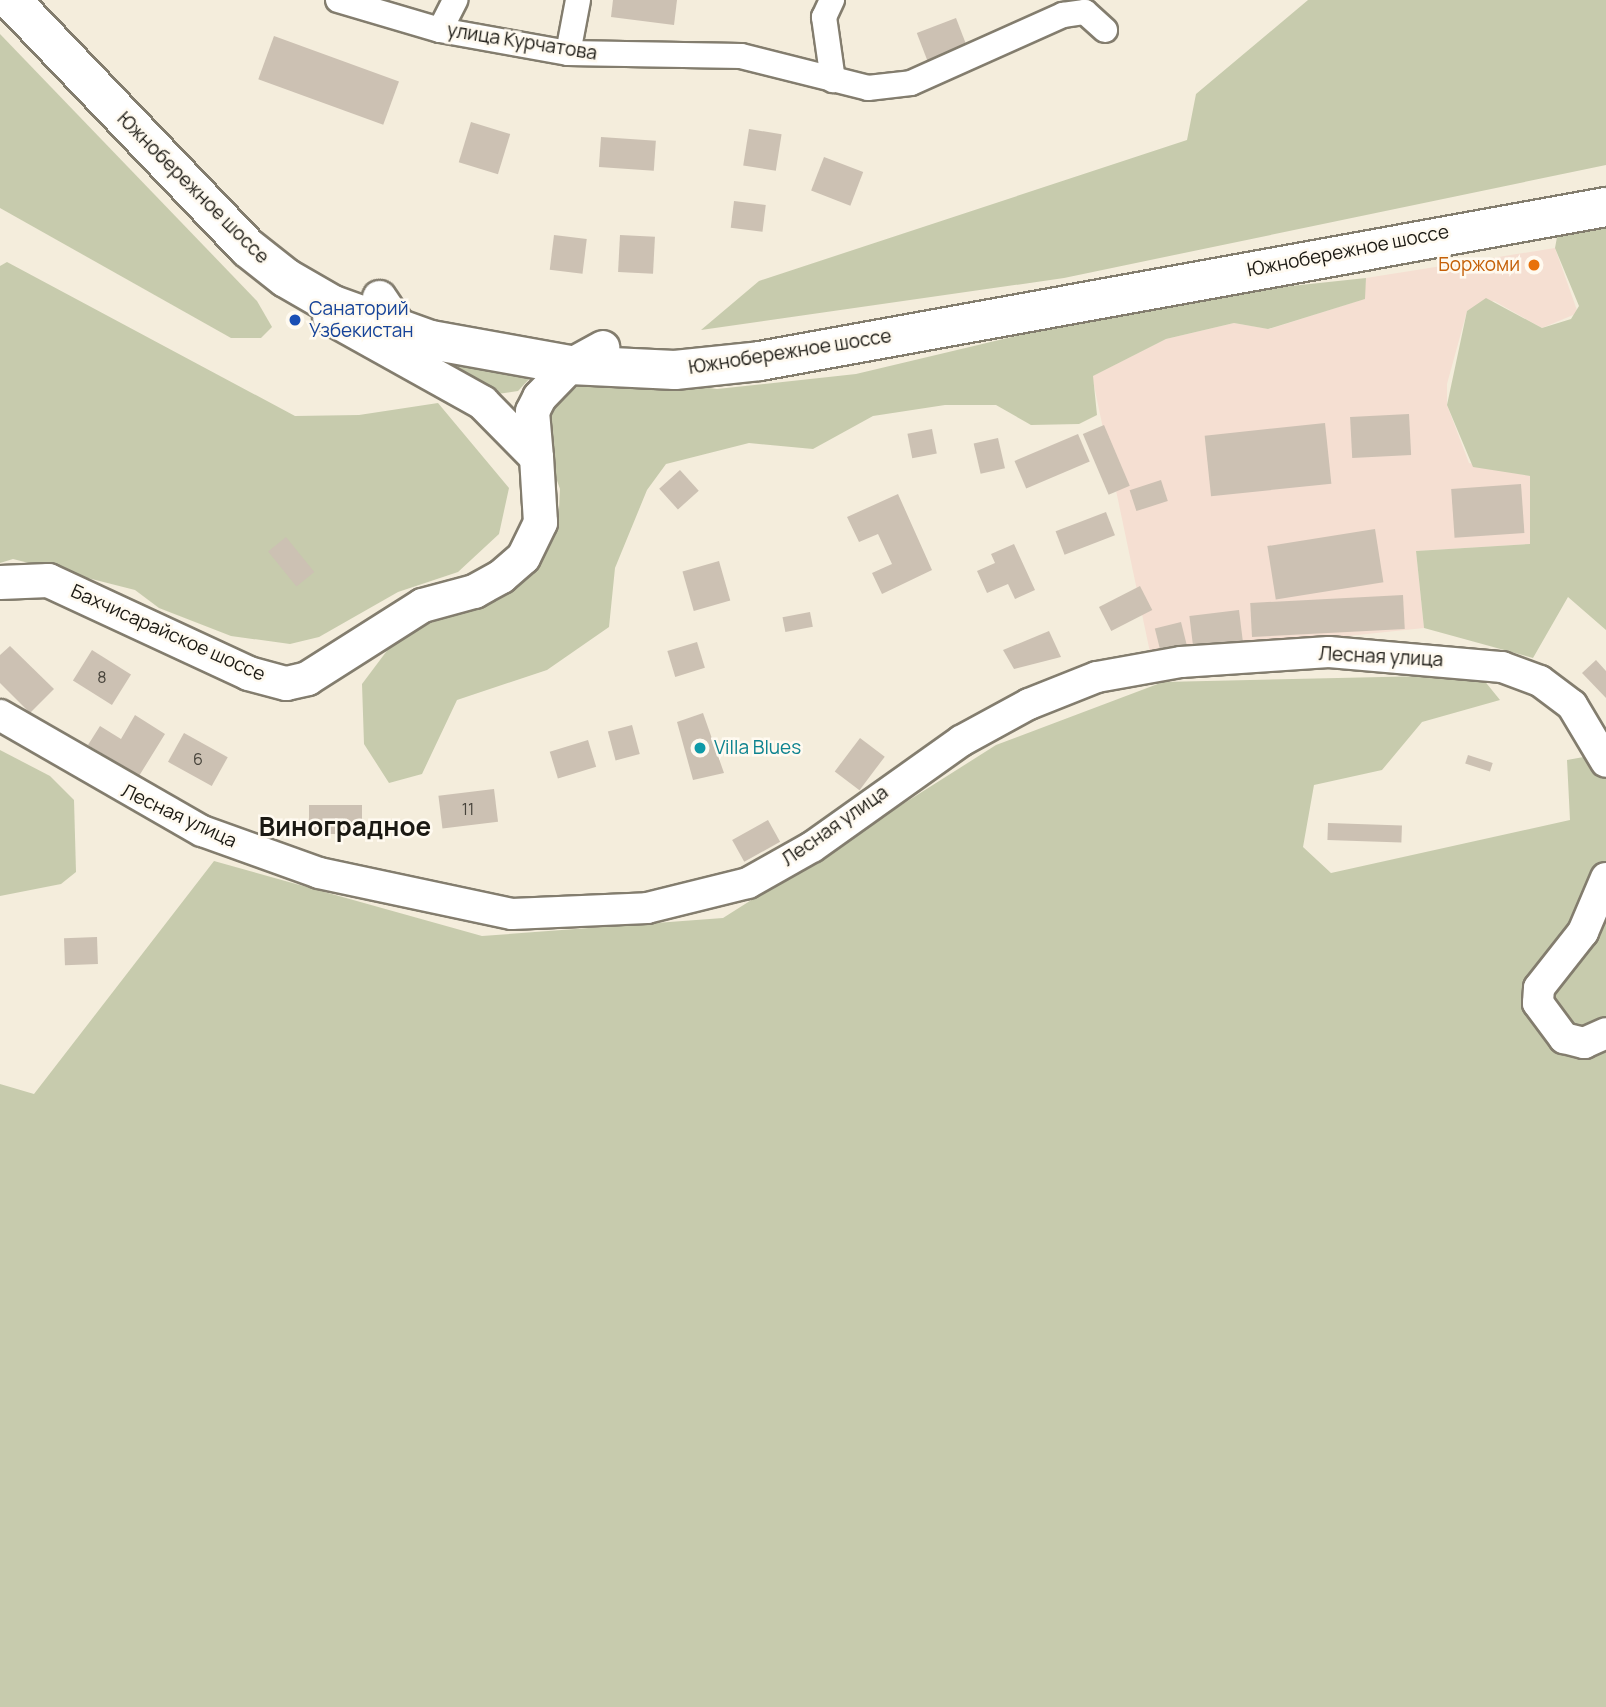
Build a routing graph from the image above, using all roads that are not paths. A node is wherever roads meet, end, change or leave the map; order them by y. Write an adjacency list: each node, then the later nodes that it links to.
1 (11, 0): 14 (highway, Южнобережное шоссе)
2 (42, 0): 15 (highway, Южнобережное шоссе)
3 (338, 0): 7 (street, улица Курчатова)
4 (455, 0): 7 (street)
5 (578, 0): 9 (street)
6 (832, 0): 10 (street)
7 (440, 30): 9 (street, улица Курчатова)
8 (1105, 30): 10 (street, улица Курчатова)
9 (568, 53): 10 (street, улица Курчатова)
10 (833, 80)
11 (1606, 186): 12 (highway, Южнобережное шоссе)
12 (1539, 204): 13 (highway, Южнобережное шоссе); 16 (highway, Южнобережное шоссе)
13 (1606, 207)
14 (248, 248): 16 (highway, Южнобережное шоссе); 17 (main road)
15 (379, 297): 16 (highway, Южнобережное шоссе); 17 (main road)
16 (586, 356): 18 (main road, Бахчисарайское шоссе)
17 (441, 381): 18 (main road)
18 (536, 457): 19 (main road, Бахчисарайское шоссе)
19 (0, 582)
20 (0, 715): 21 (street, Лесная улица)
21 (1606, 762)
22 (1606, 878): 23 (street)
23 (1606, 1034)

